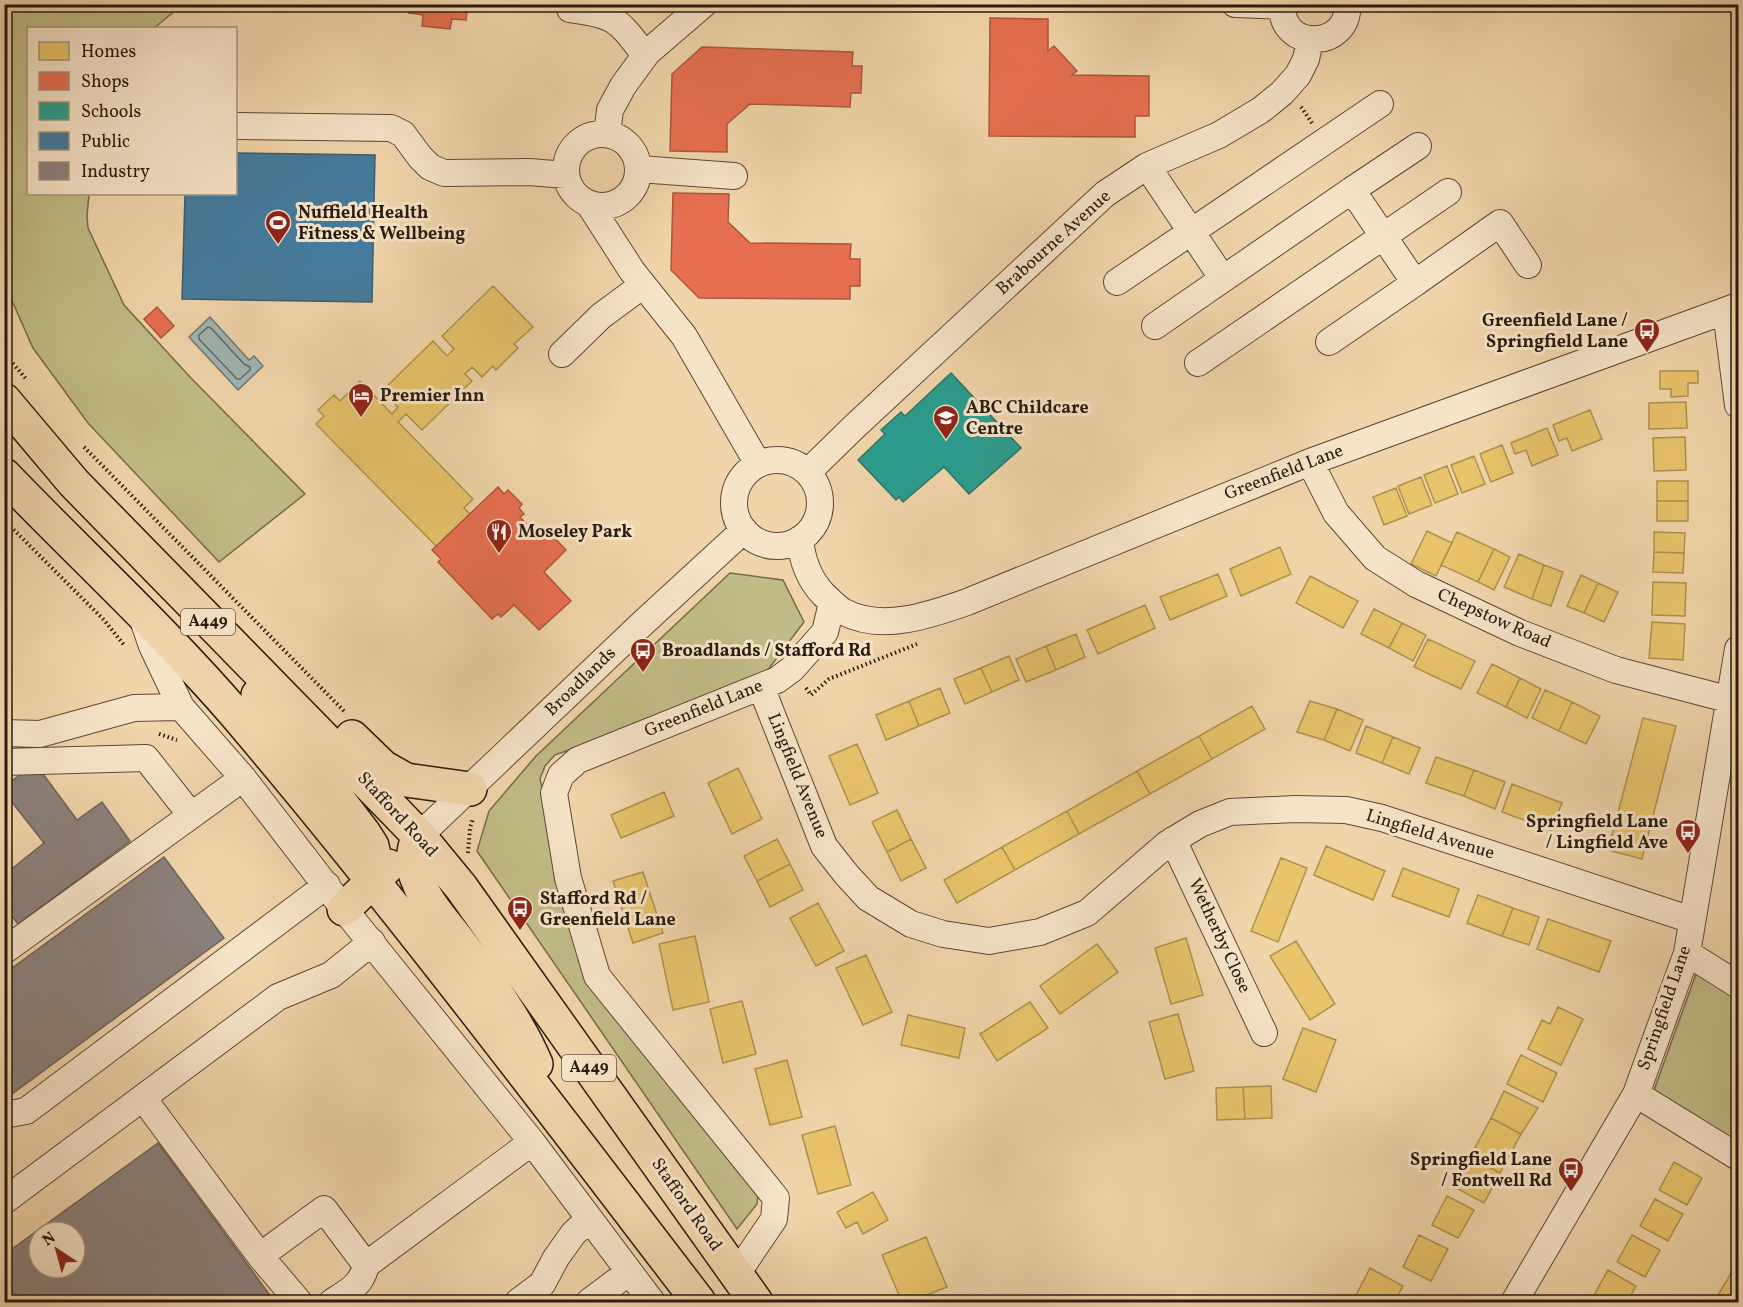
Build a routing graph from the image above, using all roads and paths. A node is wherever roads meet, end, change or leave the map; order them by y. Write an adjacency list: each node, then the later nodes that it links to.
1 (704, 4): 7 (street)
2 (1235, 4): 4 (street)
3 (1347, 4): 6 (street)
4 (1282, 5): 6 (street)
5 (570, 9): 7 (street)
6 (1310, 40): 12 (street, Brabourne Avenue)
7 (645, 55): 10 (street)
8 (1380, 104): 20 (street)
9 (237, 126): 14 (street)
10 (608, 134): 13 (street); 14 (street)
11 (1418, 146): 16 (street)
12 (1147, 166): 20 (street); 39 (street, Brabourne Avenue)
13 (639, 169): 15 (street); 18 (street)
14 (566, 175): 19 (street)
15 (734, 176)
16 (1352, 190): 21 (street); 24 (street)
17 (1448, 192): 21 (street)
18 (628, 195): 19 (street); 22 (street)
19 (588, 204): 22 (street)
20 (1190, 232): 24 (street); 25 (street)
21 (1383, 236): 26 (street); 33 (street)
22 (616, 244): 27 (street)
23 (1528, 265): 26 (street)
24 (1223, 279): 29 (street)
25 (1117, 282)
26 (1415, 283): 30 (street)
27 (643, 285): 32 (street); 38 (street)
28 (1732, 309): 35 (street); 37 (street, Greenfield Lane)
29 (1155, 326)
30 (1329, 342)
31 (4, 353): 34 (path)
32 (562, 354)
33 (1198, 363)
34 (19, 394): 46 (highway, Stafford Road / A449)
35 (1738, 405)
36 (78, 441): 52 (path)
37 (1310, 462): 45 (street, Greenfield Lane); 50 (street, Chepstow Road)
38 (758, 464): 39 (street); 41 (street)
39 (808, 472): 42 (street)
40 (4, 475): 44 (highway, A449)
41 (744, 530): 42 (street); 56 (street, Broadlands)
42 (800, 539): 43 (street, Greenfield Lane)
43 (832, 603): 45 (street, Greenfield Lane); 48 (street, Greenfield Lane)
44 (140, 611): 51 (street); 61 (highway, A449)
45 (930, 615): 48 (path)
46 (214, 628): 56 (highway); 59 (highway, Stafford Road / A449); 61 (highway)
47 (1738, 649): 50 (street, Springfield Lane)
48 (792, 669): 49 (street, Greenfield Lane)
49 (761, 687): 57 (street, Greenfield Lane); 60 (street, Lingfield Avenue)
50 (1731, 700): 63 (street, Springfield Lane)
51 (181, 707): 53 (street); 55 (street)
52 (346, 712)
53 (4, 733)
54 (4, 762): 58 (street)
55 (243, 778): 58 (street); 62 (street)
56 (470, 789): 59 (street, Broadlands)
57 (554, 793): 80 (street, Stafford Road)
58 (191, 814): 65 (street)
59 (419, 836): 61 (highway); 72 (highway); 80 (highway, Stafford Road / A449)
60 (1173, 840): 63 (street, Lingfield Avenue); 68 (street, Wetherby Close)
61 (374, 881): 62 (highway); 72 (highway, A449)
62 (336, 897): 64 (street); 71 (street)
63 (1692, 920): 66 (street, Springfield Lane)
64 (372, 942): 70 (street); 73 (street)
65 (4, 951)
66 (1686, 953): 67 (street); 69 (street, Springfield Lane)
67 (1738, 986)
68 (1264, 1033)
69 (1636, 1094): 74 (street); 88 (street, Springfield Lane)
70 (143, 1098): 75 (street); 77 (street)
71 (4, 1115)
72 (563, 1125): 86 (highway, A449)
73 (532, 1142): 76 (street); 78 (street)
74 (1738, 1157)
75 (4, 1201)
76 (589, 1219): 79 (street); 83 (street)
77 (260, 1257): 78 (street); 81 (street)
78 (366, 1265): 82 (street)
79 (629, 1272): 84 (street); 85 (street)
80 (736, 1275): 87 (highway, Stafford Road / A449)
81 (299, 1302)
82 (332, 1302)
83 (518, 1302)
84 (589, 1302)
85 (652, 1302)
86 (699, 1302)
87 (756, 1302)
88 (1514, 1302)

